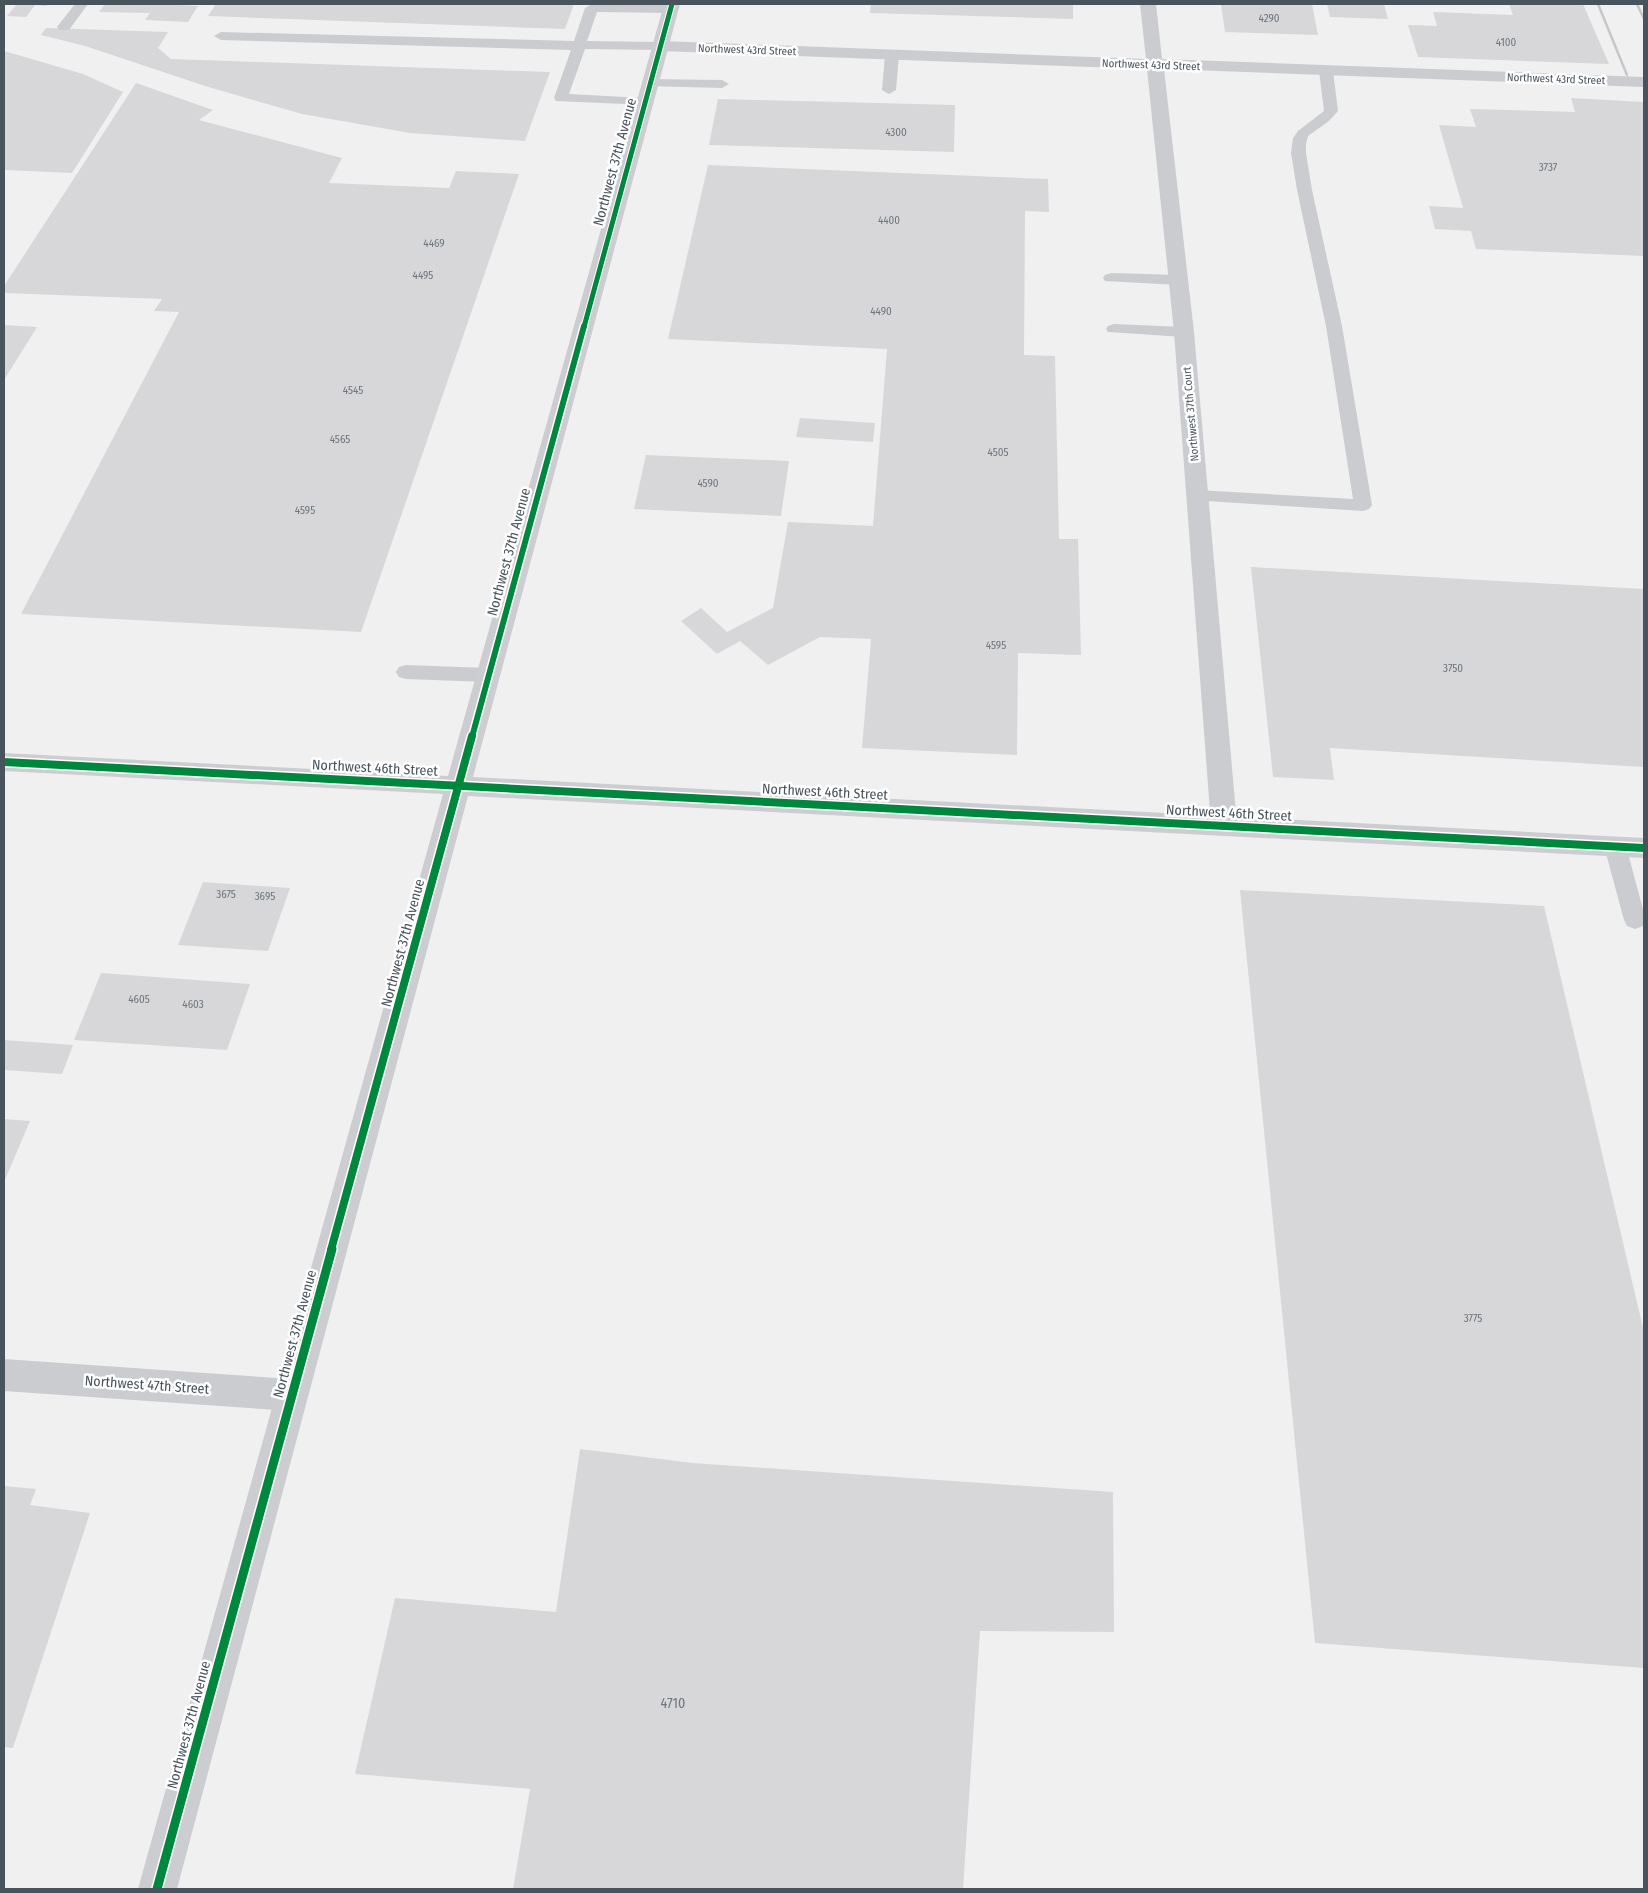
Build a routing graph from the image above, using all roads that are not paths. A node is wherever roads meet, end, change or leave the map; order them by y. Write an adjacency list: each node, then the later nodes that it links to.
1 (80, 4): 4 (lane)
2 (1148, 4): 9 (street, Northwest 37th Court)
3 (671, 6): 6 (lane); 7 (street, Northwest 37th Avenue)
4 (64, 27)
5 (220, 36): 6 (lane)
6 (580, 45): 7 (lane); 15 (lane)
7 (660, 46): 8 (street, Northwest 43rd Street); 12 (street, Northwest 37th Avenue)
8 (892, 55): 9 (street, Northwest 43rd Street); 14 (lane)
9 (1154, 65): 10 (street, Northwest 43rd Street); 17 (street, Northwest 37th Court)
10 (1326, 71): 11 (street, Northwest 43rd Street); 20 (lane)
11 (1643, 82)
12 (650, 83): 13 (lane); 15 (street, Northwest 37th Avenue)
13 (722, 84)
14 (889, 90)
15 (644, 102): 22 (street, Northwest 37th Avenue)
16 (1111, 278): 17 (lane)
17 (1178, 280): 19 (street, Northwest 37th Court)
18 (1114, 329): 19 (lane)
19 (1184, 332): 20 (street, Northwest 37th Court)
20 (1197, 496): 25 (street, Northwest 37th Court)
21 (406, 672): 22 (lane)
22 (488, 675): 24 (street, Northwest 37th Avenue)
23 (4, 762): 24 (street, Northwest 46th Street)
24 (459, 785): 25 (street, Northwest 46th Street); 30 (street, Northwest 37th Avenue)
25 (1224, 825): 26 (street, Northwest 46th Street)
26 (1615, 846): 27 (street, Northwest 46th Street); 28 (lane)
27 (1644, 848)
28 (1635, 920)
29 (4, 1376): 30 (street, Northwest 47th Street)
30 (291, 1395): 31 (street, Northwest 37th Avenue)
31 (157, 1889)

